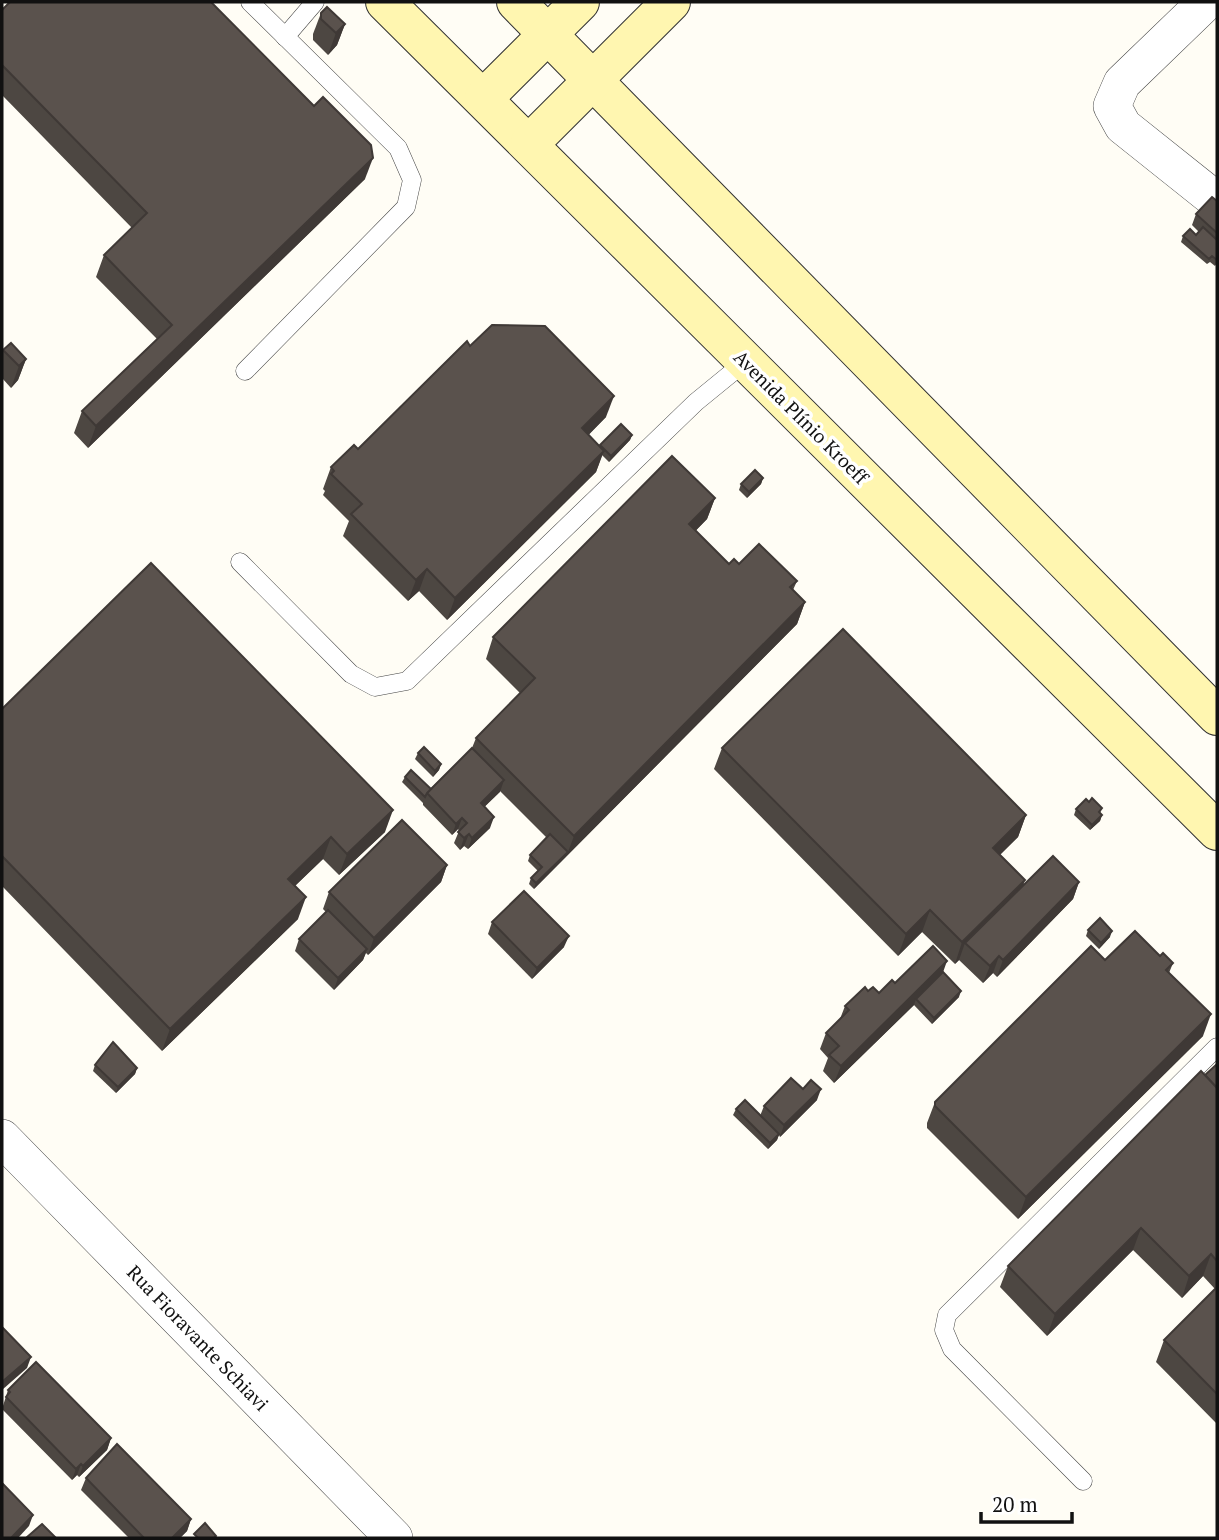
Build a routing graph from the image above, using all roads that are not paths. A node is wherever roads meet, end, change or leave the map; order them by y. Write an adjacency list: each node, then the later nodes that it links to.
1 (250, 2): 9 (lane)
2 (315, 2): 9 (lane)
3 (385, 2): 11 (main road, Avenida Plínio Kroeff)
4 (516, 2): 8 (main road)
5 (580, 2): 8 (main road)
6 (671, 2): 10 (main road)
7 (1206, 2): 13 (street)
8 (548, 34): 10 (main road); 11 (main road)
9 (285, 37): 15 (lane)
10 (592, 82): 12 (main road); 17 (main road)
11 (484, 98): 12 (main road, Avenida Plínio Kroeff)
12 (530, 143): 14 (main road, Avenida Plínio Kroeff)
13 (1217, 201)
14 (745, 362): 16 (lane); 18 (main road, Avenida Plínio Kroeff)
15 (245, 371)
16 (240, 562)
17 (1217, 716)
18 (1217, 831)
19 (1217, 1047): 21 (lane)
20 (2, 1138): 22 (street, Rua Fioravante Schiavi)
21 (1083, 1481)
22 (394, 1538)

